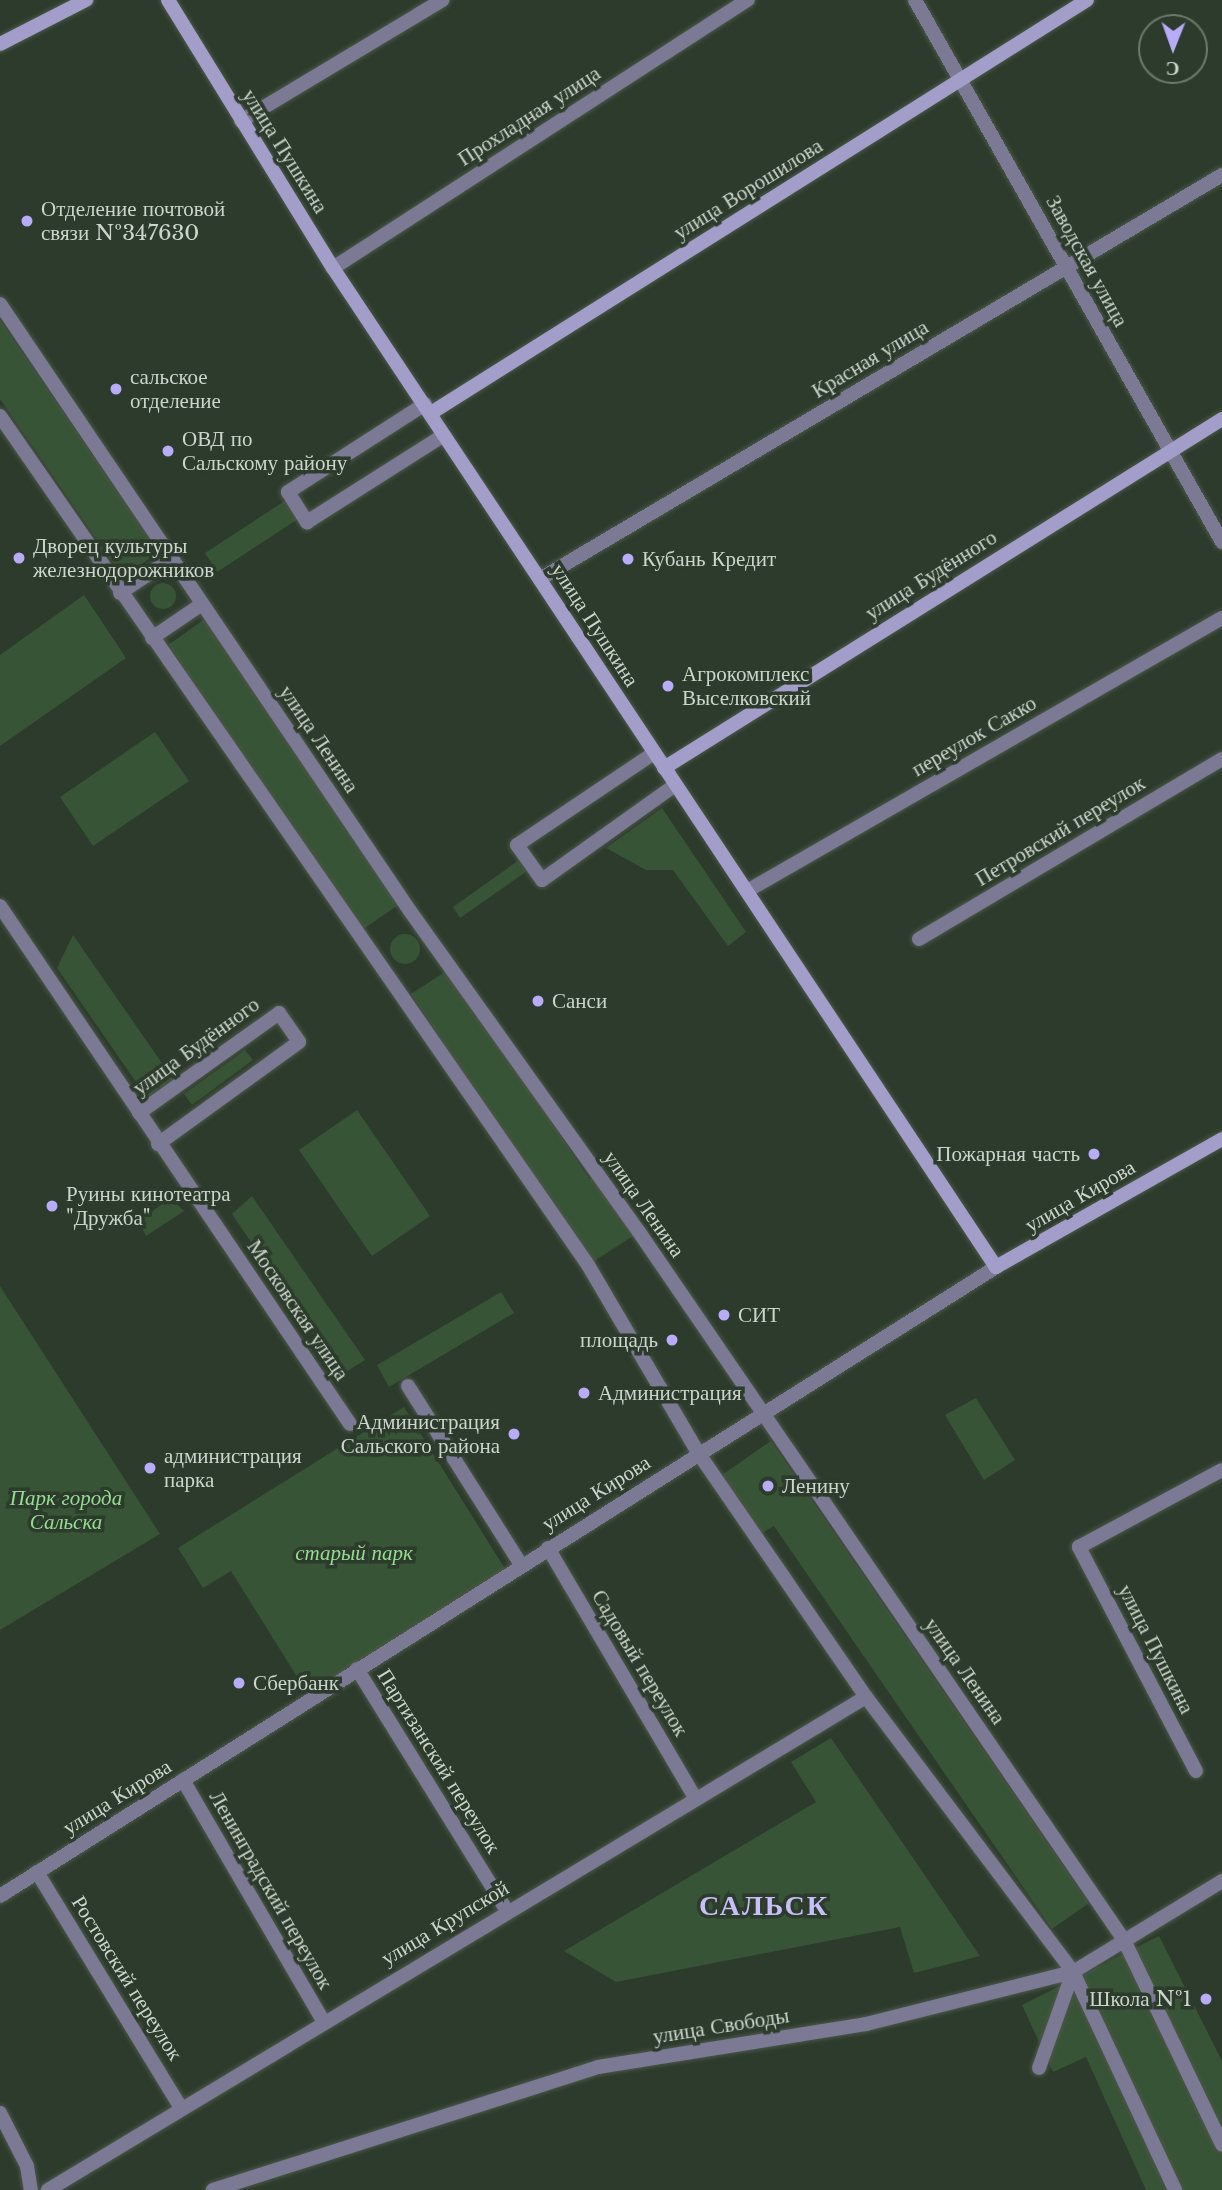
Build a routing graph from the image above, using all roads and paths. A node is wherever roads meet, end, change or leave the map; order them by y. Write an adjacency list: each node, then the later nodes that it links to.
1 (86, 0): 7 (main road)
2 (168, 0): 9 (main road, улица Пушкина)
3 (442, 0): 9 (street)
4 (748, 0): 12 (street, Прохладная улица)
5 (915, 0): 8 (street, Заводская улица)
6 (1087, 0): 8 (main road, улица Ворошилова)
7 (0, 44)
8 (960, 80): 11 (street, Заводская улица); 14 (main road, улица Ворошилова)
9 (241, 121): 12 (main road, улица Пушкина)
10 (1222, 176): 11 (street, Красная улица)
11 (1067, 267): 18 (street, Заводская улица); 21 (street, Красная улица)
12 (333, 268): 14 (main road, улица Пушкина)
13 (0, 304): 20 (street, улица Ленина)
14 (428, 409): 17 (main road, улица Пушкина); 17 (street, улица Ворошилова)
15 (0, 416): 22 (street)
16 (1222, 419): 18 (main road, улица Будённого)
17 (444, 435): 21 (main road, улица Пушкина)
18 (1168, 451): 19 (street, Заводская улица); 28 (main road, улица Будённого)
19 (1222, 542)
20 (171, 559): 22 (street); 23 (street, улица Ленина)
21 (540, 579): 26 (main road, улица Пушкина)
22 (120, 593): 25 (street)
23 (202, 604): 25 (street); 38 (street, улица Ленина)
24 (1222, 618): 30 (street, переулок Сакко)
25 (152, 638): 40 (street)
26 (654, 753): 28 (main road, улица Пушкина); 29 (street)
27 (1222, 759): 32 (street, Петровский переулок)
28 (664, 768): 29 (main road, улица Пушкина)
29 (676, 785): 30 (main road, улица Пушкина)
30 (747, 891): 36 (main road, улица Пушкина)
31 (0, 906): 33 (street, Московская улица)
32 (919, 939)
33 (139, 1114): 35 (street, Московская улица); 35 (street, улица Будённого)
34 (1222, 1139): 36 (main road, улица Кирова)
35 (158, 1144): 39 (street, Московская улица)
36 (996, 1267): 38 (street, улица Кирова)
37 (408, 1386): 43 (street)
38 (762, 1415): 40 (street, улица Кирова); 53 (street, улица Ленина)
39 (350, 1424)
40 (699, 1454): 42 (street, улица Кирова); 45 (street)
41 (1222, 1470): 46 (street, улица Пушкина)
42 (548, 1548): 43 (street, улица Кирова); 48 (street, Садовый переулок)
43 (521, 1565): 44 (street, улица Кирова)
44 (357, 1669): 47 (street, улица Кирова); 52 (street, Партизанский переулок)
45 (866, 1697): 48 (street, улица Крупской); 54 (street)
46 (1196, 1771)
47 (183, 1780): 49 (street, улица Кирова); 55 (street, Ленинградский переулок)
48 (696, 1798): 52 (street, улица Крупской)
49 (37, 1872): 51 (street, улица Кирова); 57 (street, Ростовский переулок)
50 (1222, 1881): 53 (street, улица Свободы)
51 (0, 1896)
52 (507, 1911): 55 (street, улица Крупской)
53 (1124, 1940): 54 (street, улица Свободы); 59 (street, улица Ленина)
54 (1073, 1972): 56 (street); 62 (street, улица Свободы); 63 (street)
55 (323, 2021): 57 (street, улица Крупской)
56 (1039, 2068)
57 (180, 2106): 61 (street, улица Крупской)
58 (0, 2113): 60 (street)
59 (1222, 2145)
60 (31, 2190)
61 (48, 2190)
62 (213, 2190)
63 (1175, 2190)

